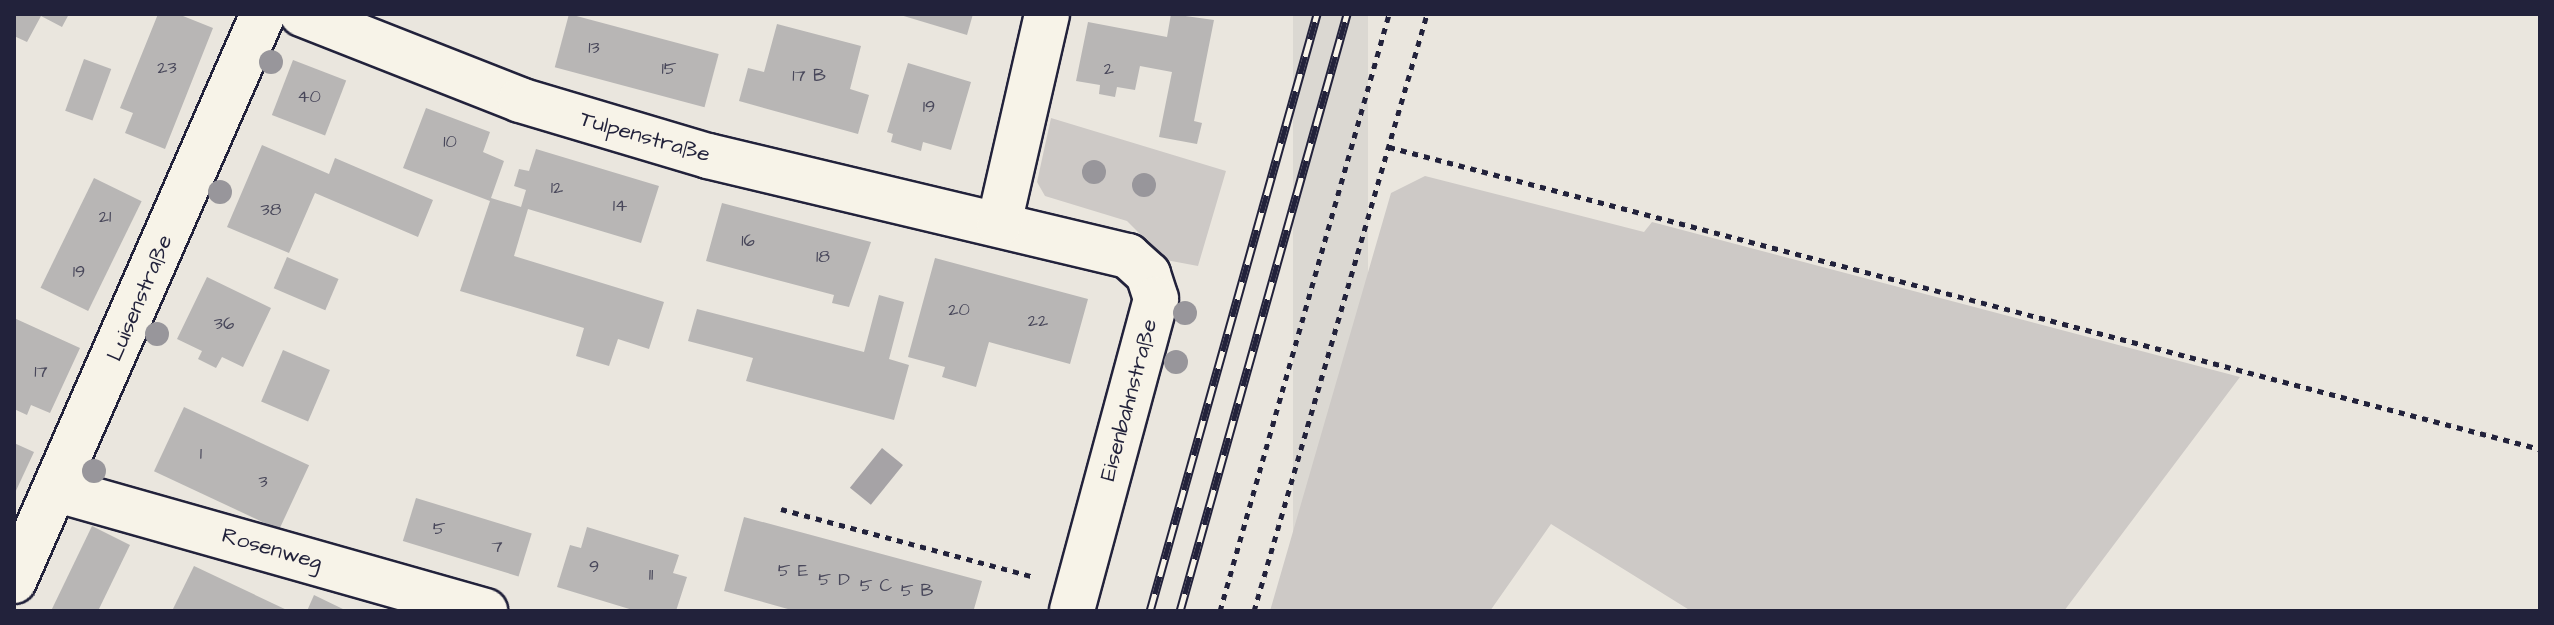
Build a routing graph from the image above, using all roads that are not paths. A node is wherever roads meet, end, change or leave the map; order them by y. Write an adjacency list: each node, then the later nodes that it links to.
1 (263, 14): 5 (street, Luisenstraße)
2 (302, 14): 4 (street, Tulpenstraße)
3 (1047, 14): 4 (street)
4 (999, 224): 7 (street, Eisenbahnstraße)
5 (58, 490): 6 (street, Luisenstraße); 8 (street, Rosenweg)
6 (14, 581)
7 (1075, 600)
8 (485, 611)

